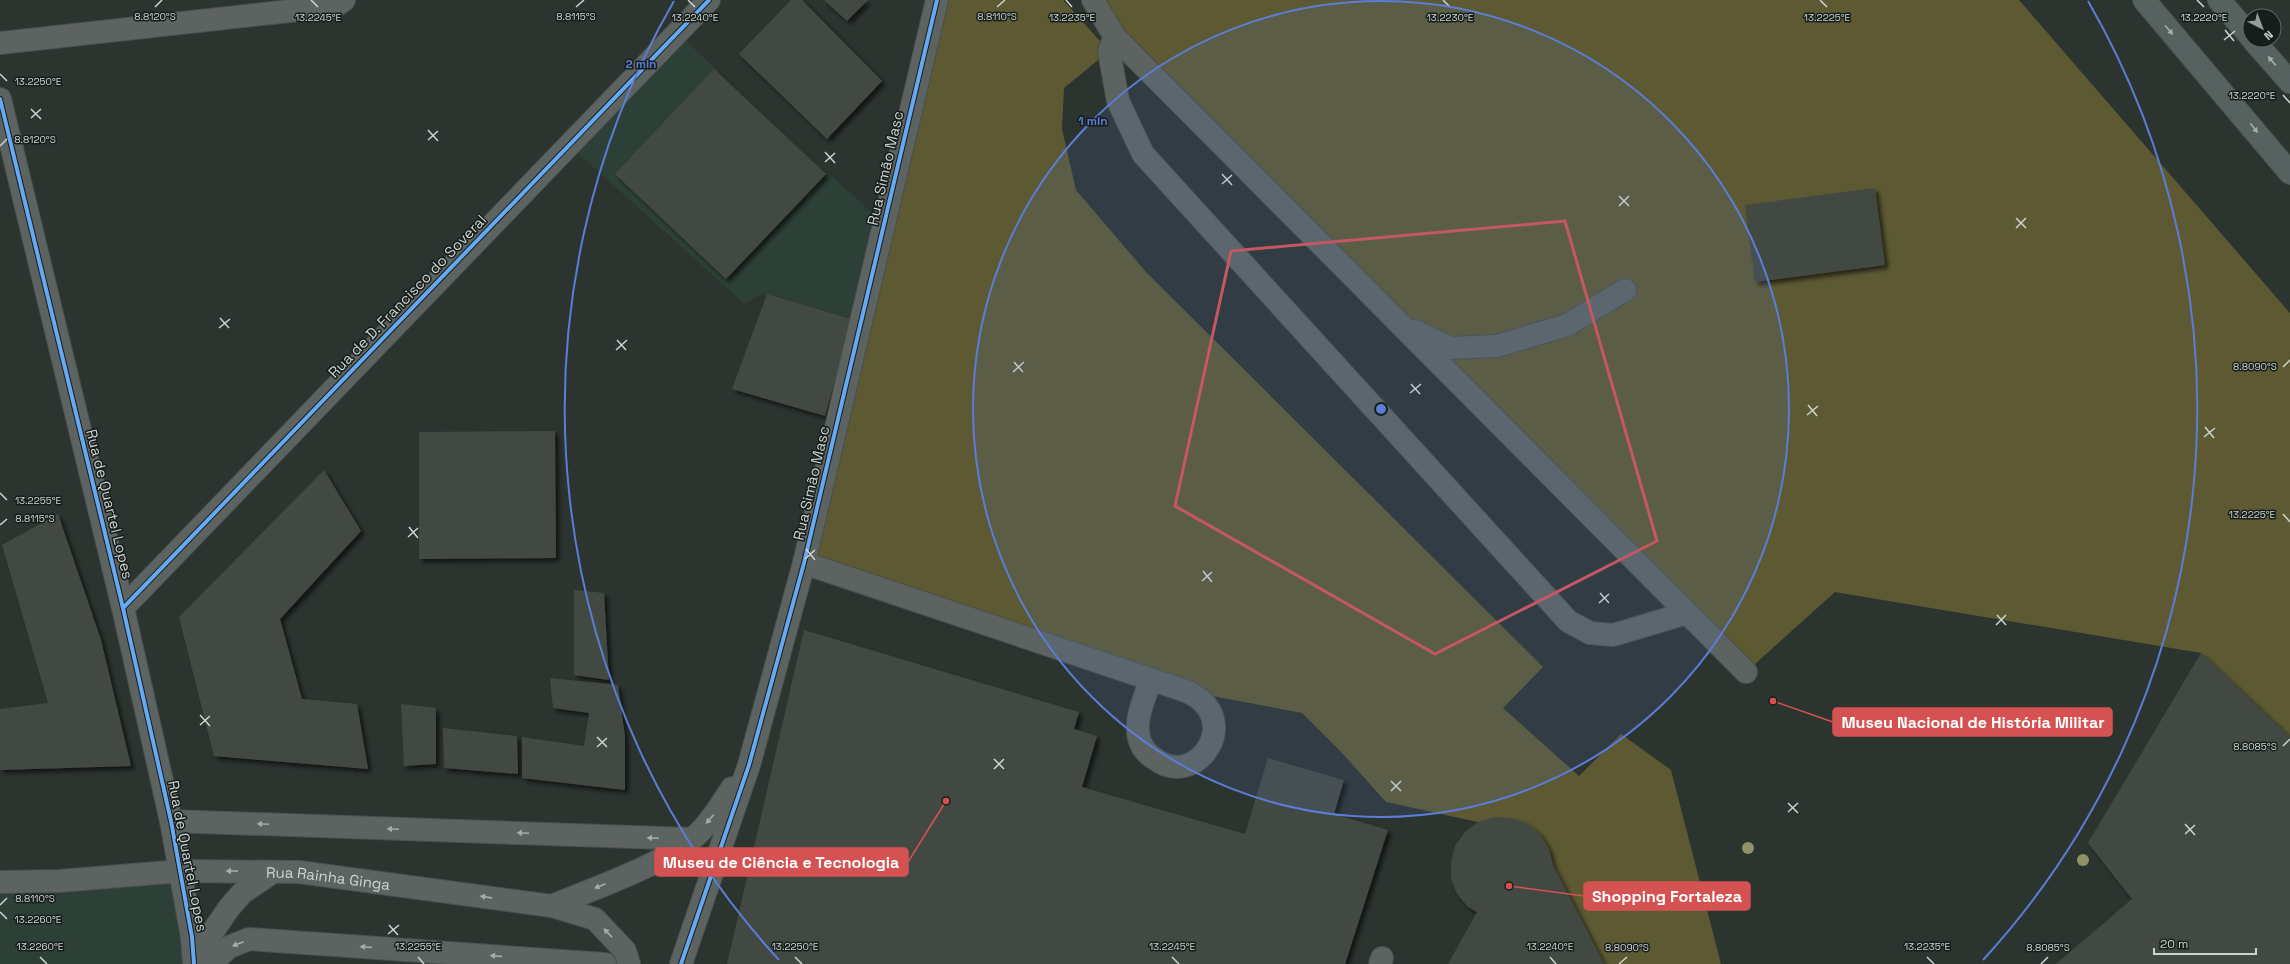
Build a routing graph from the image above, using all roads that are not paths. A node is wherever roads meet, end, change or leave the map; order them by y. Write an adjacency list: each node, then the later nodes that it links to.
1 (344, 0): 7 (street)
2 (709, 0): 18 (street, Rua de D. Francisco do Soveral)
3 (937, 0): 17 (street, Rua Simão Masc)
4 (1093, 0): 9 (street)
5 (2144, 0): 14 (main road, one-way to 14)
6 (2219, 0): 8 (main road)
7 (298, 5): 10 (street)
8 (2242, 27)
9 (1115, 37): 16 (street); 19 (street)
10 (0, 43)
11 (2260, 48): 12 (main road, one-way to 11)
12 (2290, 82)
13 (0, 99): 18 (street, Rua de Quartel Lopes)
14 (2290, 173)
15 (1625, 290): 16 (street)
16 (1400, 324): 19 (street)
17 (804, 563): 21 (street); 22 (street, Rua Simão Masc)
18 (123, 608): 23 (street, Rua de Quartel Lopes)
19 (1687, 613): 20 (street)
20 (1746, 672)
21 (1151, 679)
22 (749, 765): 24 (street, one-way to 24); 32 (street, Rua Simão Masc)
23 (171, 821): 24 (street, one-way to 23); 25 (street, Rua de Quartel Lopes)
24 (692, 839): 28 (street, one-way to 28)
25 (181, 871): 26 (street, Rua Rainha Ginga, one-way to 25); 27 (street, Rua Rainha Ginga); 29 (street, Rua de Quartel Lopes)
26 (273, 872): 28 (street, Rua Rainha Ginga, one-way to 26); 29 (street)
27 (0, 882)
28 (552, 906): 31 (street, Rua Rainha Ginga, one-way to 28)
29 (200, 962): 30 (street, one-way to 29)
30 (605, 964)
31 (629, 964)
32 (681, 964)

